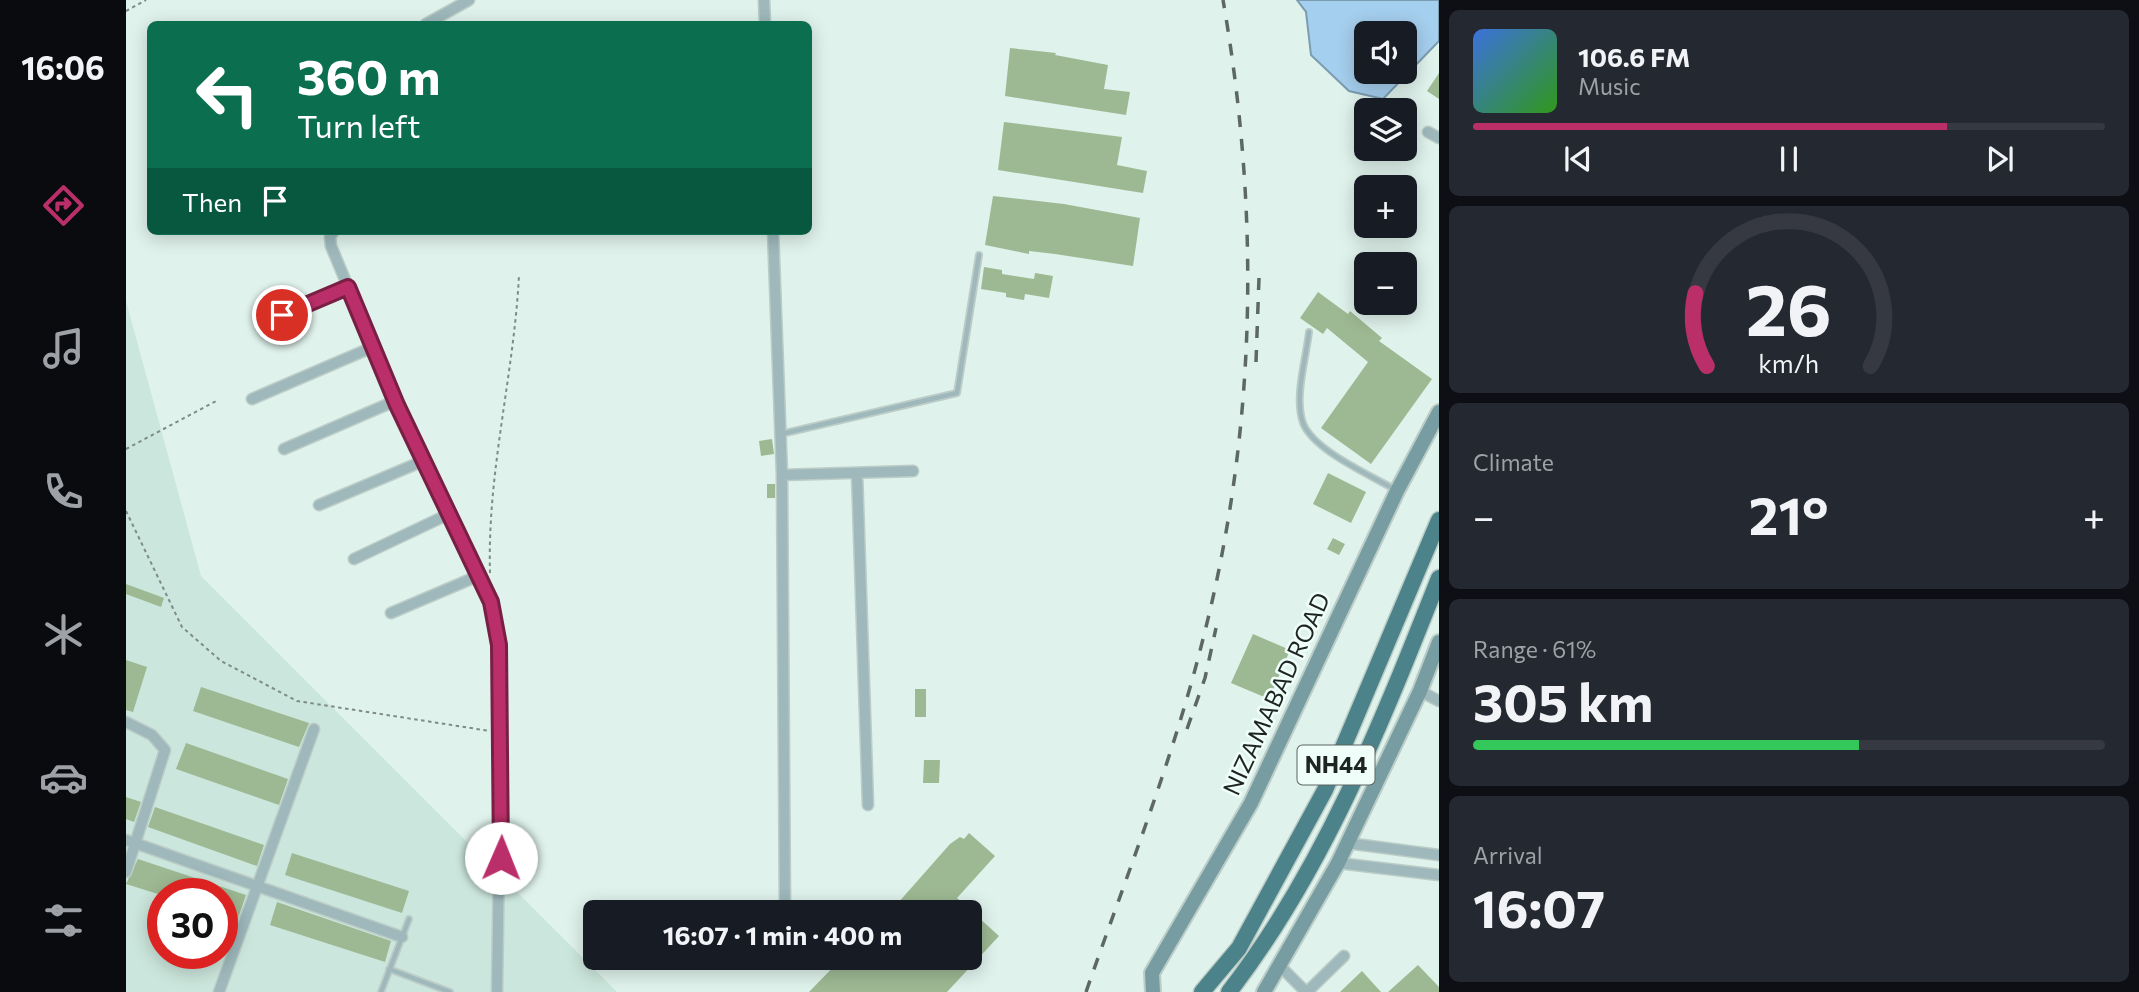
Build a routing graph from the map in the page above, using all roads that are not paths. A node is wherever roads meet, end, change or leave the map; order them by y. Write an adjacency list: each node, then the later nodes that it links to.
1 (469, 0): 3 (street)
2 (764, 0): 4 (street)
3 (431, 21)
4 (765, 21)
5 (1428, 132): 6 (street)
6 (1439, 138)
7 (331, 235): 10 (street)
8 (773, 235): 17 (street)
9 (979, 255): 17 (lane)
10 (348, 287): 11 (street); 13 (street)
11 (282, 315)
12 (1310, 332): 23 (lane)
13 (373, 347): 14 (street); 15 (street)
14 (252, 399)
15 (395, 401): 18 (street); 19 (street)
16 (1439, 412): 23 (main road, NIZAMABAD ROAD)
17 (781, 434): 22 (street)
18 (284, 449)
19 (423, 461): 24 (street); 25 (street)
20 (913, 471): 21 (street)
21 (857, 473): 22 (street); 36 (street)
22 (782, 475): 44 (street)
23 (1397, 491): 50 (main road, NIZAMABAD ROAD)
24 (319, 505)
25 (449, 514): 27 (street); 28 (street)
26 (1439, 520): 55 (highway, NH44)
27 (354, 559)
28 (478, 576): 30 (street); 54 (street)
29 (1439, 578): 56 (highway, NH44)
30 (391, 613)
31 (1439, 642): 32 (main road)
32 (1420, 691): 33 (street); 38 (main road)
33 (1439, 701)
34 (126, 722): 37 (street)
35 (314, 729): 43 (street)
36 (869, 805)
37 (131, 842): 41 (street); 43 (street)
38 (1347, 843): 39 (street); 40 (main road)
39 (1439, 855)
40 (1338, 863): 42 (street); 48 (main road)
41 (126, 872)
42 (1439, 875)
43 (258, 886): 46 (street); 51 (street)
44 (785, 900)
45 (410, 919): 46 (lane)
46 (402, 937): 49 (lane)
47 (1345, 956): 58 (street)
48 (1279, 965): 57 (main road); 58 (street)
49 (389, 968): 52 (lane); 53 (lane)
50 (1152, 991)
51 (219, 992)
52 (380, 992)
53 (450, 992)
54 (497, 992)
55 (1202, 992)
56 (1229, 992)
57 (1264, 992)
58 (1306, 992)

